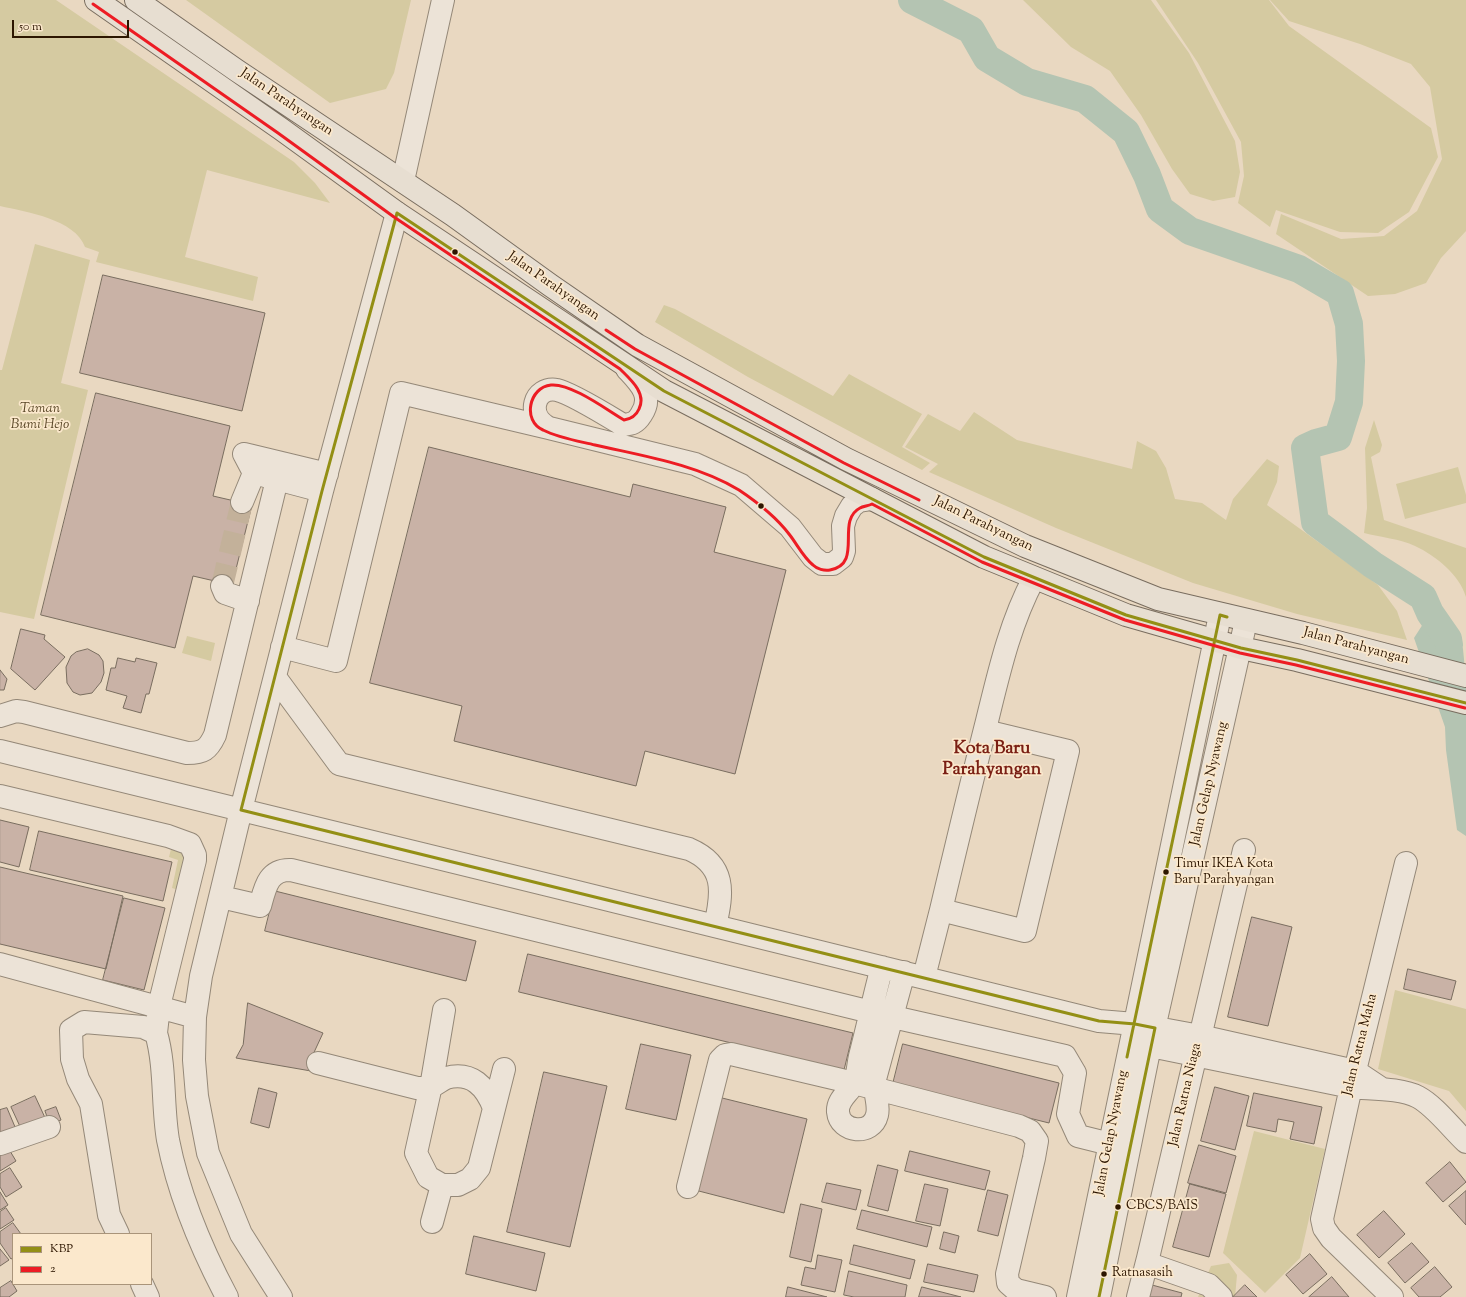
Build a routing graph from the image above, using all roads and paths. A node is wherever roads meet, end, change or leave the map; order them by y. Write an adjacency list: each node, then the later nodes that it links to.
1 (96, 0): 5 (main road, Jalan Parahyangan)
2 (136, 0): 4 (main road, Jalan Parahyangan)
3 (443, 0): 4 (street)
4 (403, 181): 6 (main road, Jalan Parahyangan)
5 (396, 213): 7 (main road, Jalan Parahyangan); 10 (street)
6 (637, 345): 7 (main road); 16 (main road, Jalan Parahyangan)
7 (623, 365): 8 (street); 11 (main road, Jalan Parahyangan)
8 (549, 428): 11 (street); 19 (street)
9 (279, 471): 10 (street); 12 (street); 15 (street)
10 (324, 482): 19 (street)
11 (872, 499): 13 (main road, Jalan Parahyangan)
12 (242, 502)
13 (1034, 578): 18 (main road, Jalan Parahyangan); 25 (street)
14 (222, 586): 15 (street)
15 (248, 601): 24 (street)
16 (1220, 615): 17 (main road, Jalan Parahyangan); 18 (street)
17 (1246, 621): 20 (street); 21 (main road, Jalan Parahyangan)
18 (1215, 641): 20 (main road, Jalan Parahyangan); 43 (street, Jalan Gelap Nyawang)
19 (282, 647): 22 (street)
20 (1241, 648): 23 (main road, Jalan Parahyangan); 43 (street, Jalan Gelap Nyawang)
21 (1466, 676)
22 (275, 677): 28 (street); 33 (street)
23 (1466, 703)
24 (0, 716)
25 (985, 731): 32 (street); 32 (street)
26 (0, 752): 28 (street)
27 (0, 796): 37 (street)
28 (241, 810): 31 (street); 33 (street)
29 (1244, 850): 44 (street, Jalan Ratna Niaga)
30 (1406, 863): 47 (street, Jalan Ratna Maha)
31 (220, 897): 39 (street); 40 (street)
32 (941, 910): 36 (street)
33 (715, 926): 35 (street)
34 (0, 964): 37 (street)
35 (882, 967): 36 (street); 39 (street)
36 (914, 975): 41 (street); 43 (street)
37 (159, 1006): 40 (street); 42 (street)
38 (444, 1010): 49 (street)
39 (872, 1012): 41 (street); 48 (street)
40 (195, 1017): 63 (street)
41 (893, 1017): 48 (street); 54 (street)
42 (156, 1033): 58 (street); 62 (street)
43 (1142, 1035): 44 (street); 54 (street, Jalan Gelap Nyawang); 66 (street, Jalan Gelap Nyawang)
44 (1197, 1045): 47 (street); 59 (street, Jalan Ratna Niaga)
45 (318, 1063): 49 (street)
46 (504, 1069): 50 (street)
47 (1353, 1079): 52 (street); 69 (street, Jalan Ratna Maha)
48 (864, 1086): 56 (street); 64 (street)
49 (431, 1087): 50 (street); 55 (street)
50 (494, 1108): 55 (street)
51 (50, 1127): 53 (street)
52 (1466, 1142)
53 (0, 1144)
54 (1110, 1144): 65 (street, Jalan Gelap Nyawang)
55 (442, 1185): 57 (street)
56 (688, 1188)
57 (432, 1222)
58 (118, 1233)
59 (1148, 1258): 67 (street, Jalan Ratna Niaga); 68 (street)
60 (142, 1285): 61 (street)
61 (148, 1297)
62 (227, 1297)
63 (282, 1297)
64 (1045, 1297)
65 (1078, 1297)
66 (1099, 1297)
67 (1138, 1297)
68 (1221, 1297)
69 (1392, 1297)

